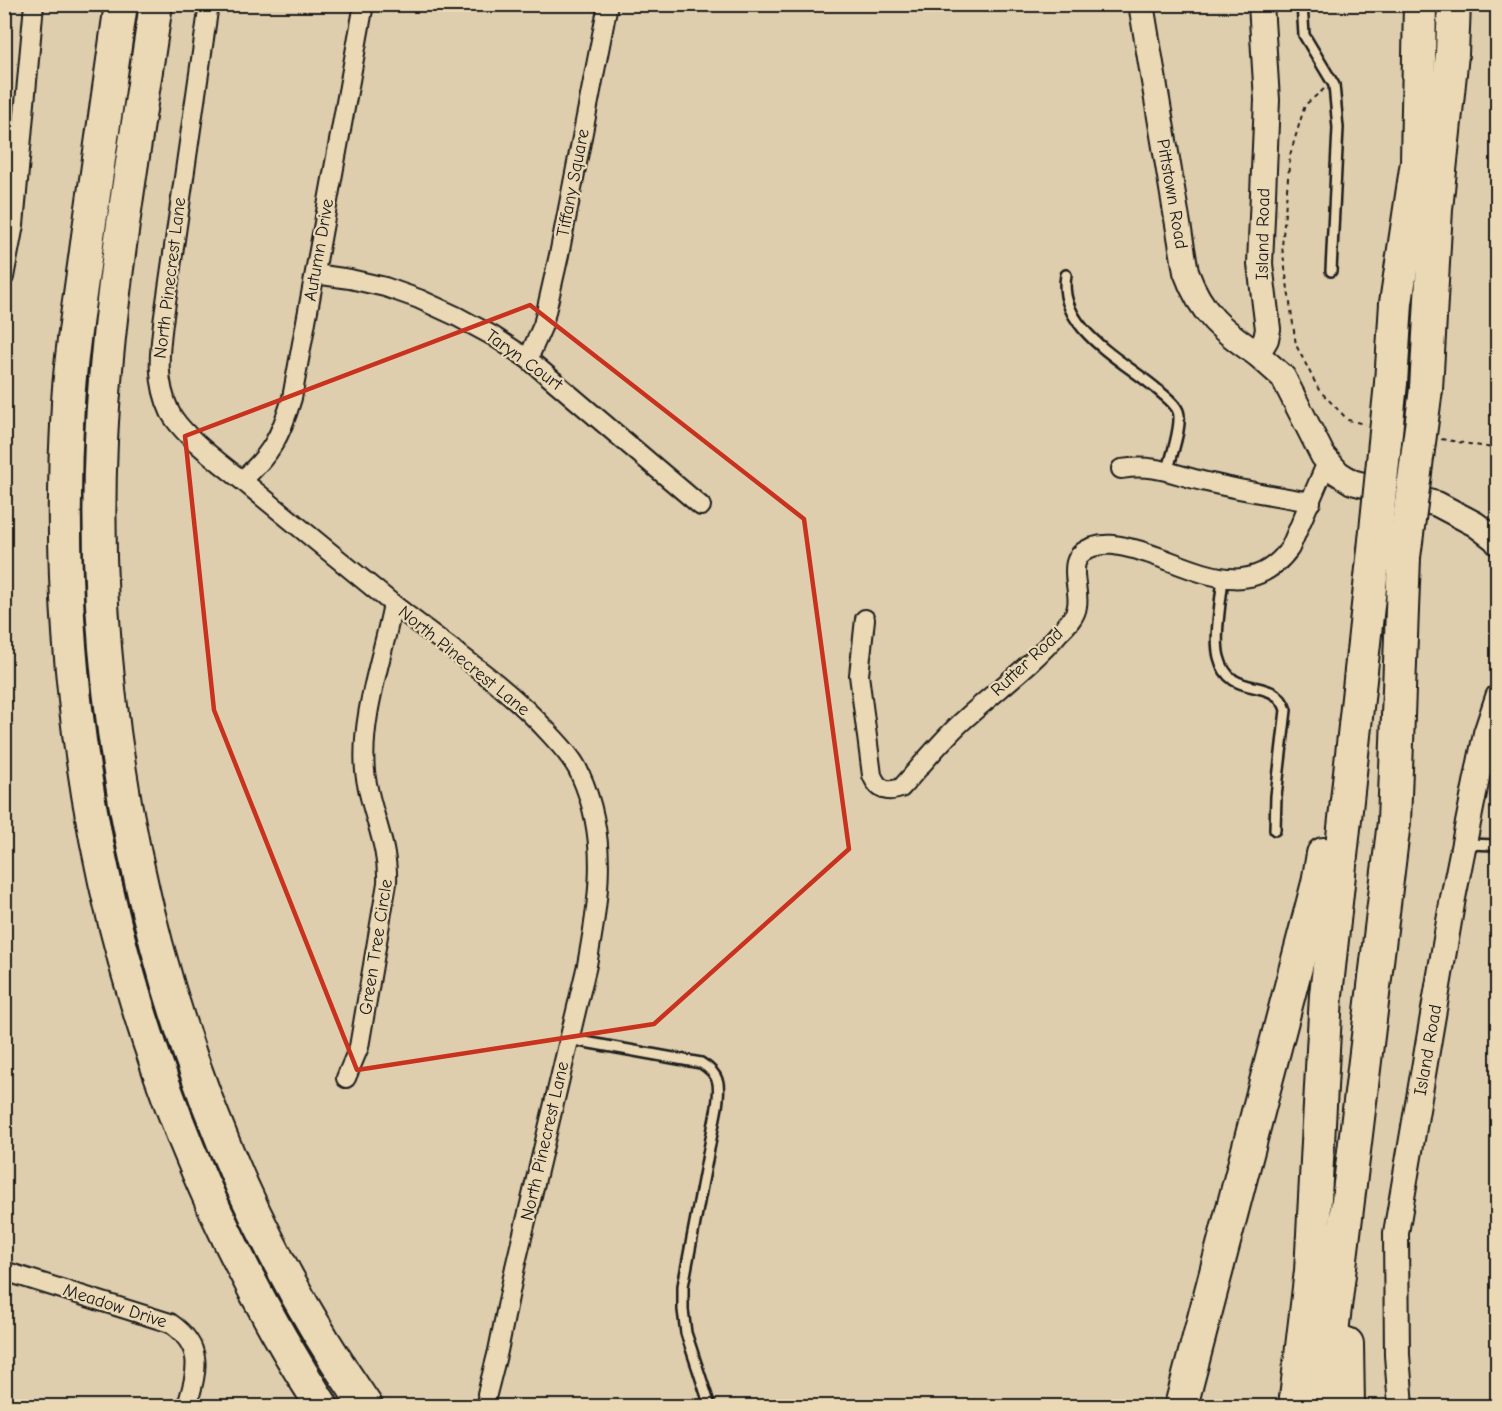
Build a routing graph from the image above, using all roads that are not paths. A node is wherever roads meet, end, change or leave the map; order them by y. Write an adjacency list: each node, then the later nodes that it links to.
1 (34, 4): 15 (street)
2 (121, 4): 41 (highway)
3 (156, 4): 42 (highway)
4 (208, 4): 23 (street, North Pinecrest Lane)
5 (363, 4): 13 (street, Autumn Drive)
6 (608, 4): 18 (street, Tiffany Square)
7 (1141, 4): 17 (street, Pittstown Road)
8 (1261, 4): 16 (street, Island Road)
9 (1302, 4): 12 (lane)
10 (1420, 4): 30 (highway, bridge)
11 (1454, 4): 37 (highway, bridge)
12 (1331, 271)
13 (315, 274): 18 (street, Taryn Court); 23 (street, Autumn Drive)
14 (1066, 275): 22 (lane)
15 (4, 277)
16 (1269, 330): 17 (street); 19 (street, Island Road)
17 (1257, 354): 19 (street)
18 (528, 359): 25 (street, Taryn Court)
19 (1283, 377): 20 (street)
20 (1328, 462): 24 (street, Rutter Road); 26 (street)
21 (1121, 469): 22 (street)
22 (1168, 470): 24 (street)
23 (242, 480): 28 (street, North Pinecrest Lane)
24 (1311, 502): 27 (street, Rutter Road)
25 (701, 506)
26 (1497, 543)
27 (1223, 578): 29 (street, Rutter Road); 32 (lane)
28 (393, 604): 35 (street, North Pinecrest Lane); 36 (street, Green Tree Circle)
29 (866, 620)
30 (1361, 667): 44 (highway); 45 (highway)
31 (1497, 697): 33 (street, Island Road)
32 (1275, 830)
33 (1464, 844): 34 (lane); 48 (street, Island Road)
34 (1497, 845)
35 (568, 1039): 39 (street, North Pinecrest Lane); 43 (lane)
36 (346, 1078)
37 (1345, 1230): 46 (highway); 47 (highway)
38 (4, 1271): 40 (street, Meadow Drive)
39 (487, 1394)
40 (187, 1407)
41 (322, 1407)
42 (366, 1407)
43 (710, 1407)
44 (1181, 1407)
45 (1295, 1407)
46 (1323, 1407)
47 (1348, 1407)
48 (1401, 1407)

